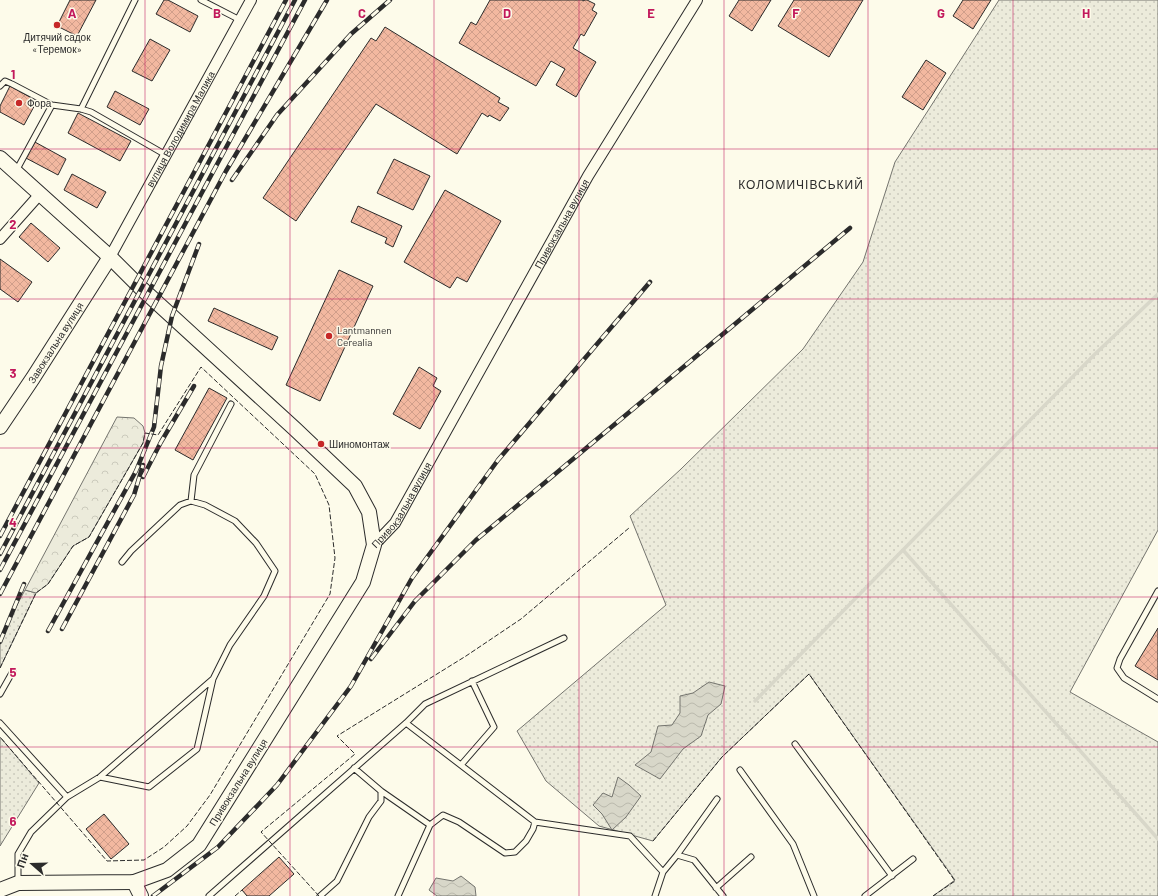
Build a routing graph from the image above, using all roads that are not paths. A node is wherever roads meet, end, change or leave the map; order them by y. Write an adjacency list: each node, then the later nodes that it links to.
1 (135, 0): 8 (lane)
2 (202, 0): 5 (lane)
3 (251, 0): 5 (street, вулиця Володимира Малика)
4 (697, 0): 18 (street, Привокзальна вулиця)
5 (240, 20): 9 (street, вулиця Володимира Малика)
6 (0, 86): 7 (lane)
7 (52, 105): 8 (lane); 11 (lane)
8 (81, 109): 9 (lane)
9 (166, 155): 14 (street, вулиця Володимира Малика)
10 (0, 158): 11 (main road)
11 (16, 172): 12 (main road)
12 (40, 194): 13 (street); 14 (main road)
13 (0, 239)
14 (110, 257): 16 (main road, Завокзальна вулиця); 18 (main road)
15 (231, 404): 17 (lane)
16 (0, 427)
17 (191, 501): 19 (lane); 23 (lane)
18 (374, 545): 45 (main road, Привокзальна вулиця)
19 (122, 562)
20 (1158, 591): 26 (lane)
21 (564, 638): 24 (lane)
22 (13, 670): 25 (lane)
23 (213, 679): 33 (lane); 33 (lane)
24 (472, 681): 27 (lane); 30 (lane)
25 (0, 694)
26 (1158, 699)
27 (406, 723): 30 (lane); 31 (lane)
28 (0, 724): 35 (lane)
29 (795, 744): 43 (lane)
30 (461, 765): 37 (lane)
31 (354, 768): 34 (lane); 49 (lane)
32 (740, 770): 54 (lane)
33 (100, 778): 35 (lane)
34 (381, 791): 38 (lane); 50 (lane)
35 (67, 797): 44 (lane)
36 (717, 799): 39 (lane)
37 (535, 822): 38 (lane); 42 (lane)
38 (430, 825): 51 (lane)
39 (677, 855): 42 (lane); 46 (lane)
40 (751, 857): 46 (lane)
41 (913, 859): 43 (lane)
42 (663, 872): 52 (lane)
43 (892, 876): 55 (lane)
44 (18, 882): 45 (main road, Привокзальна вулиця); 47 (main road, Привокзальна вулиця)
45 (134, 882): 48 (main road)
46 (716, 888): 53 (lane)
47 (0, 890)
48 (140, 896)
49 (209, 896)
50 (320, 896)
51 (398, 896)
52 (655, 896)
53 (723, 896)
54 (814, 896)
55 (865, 896)

